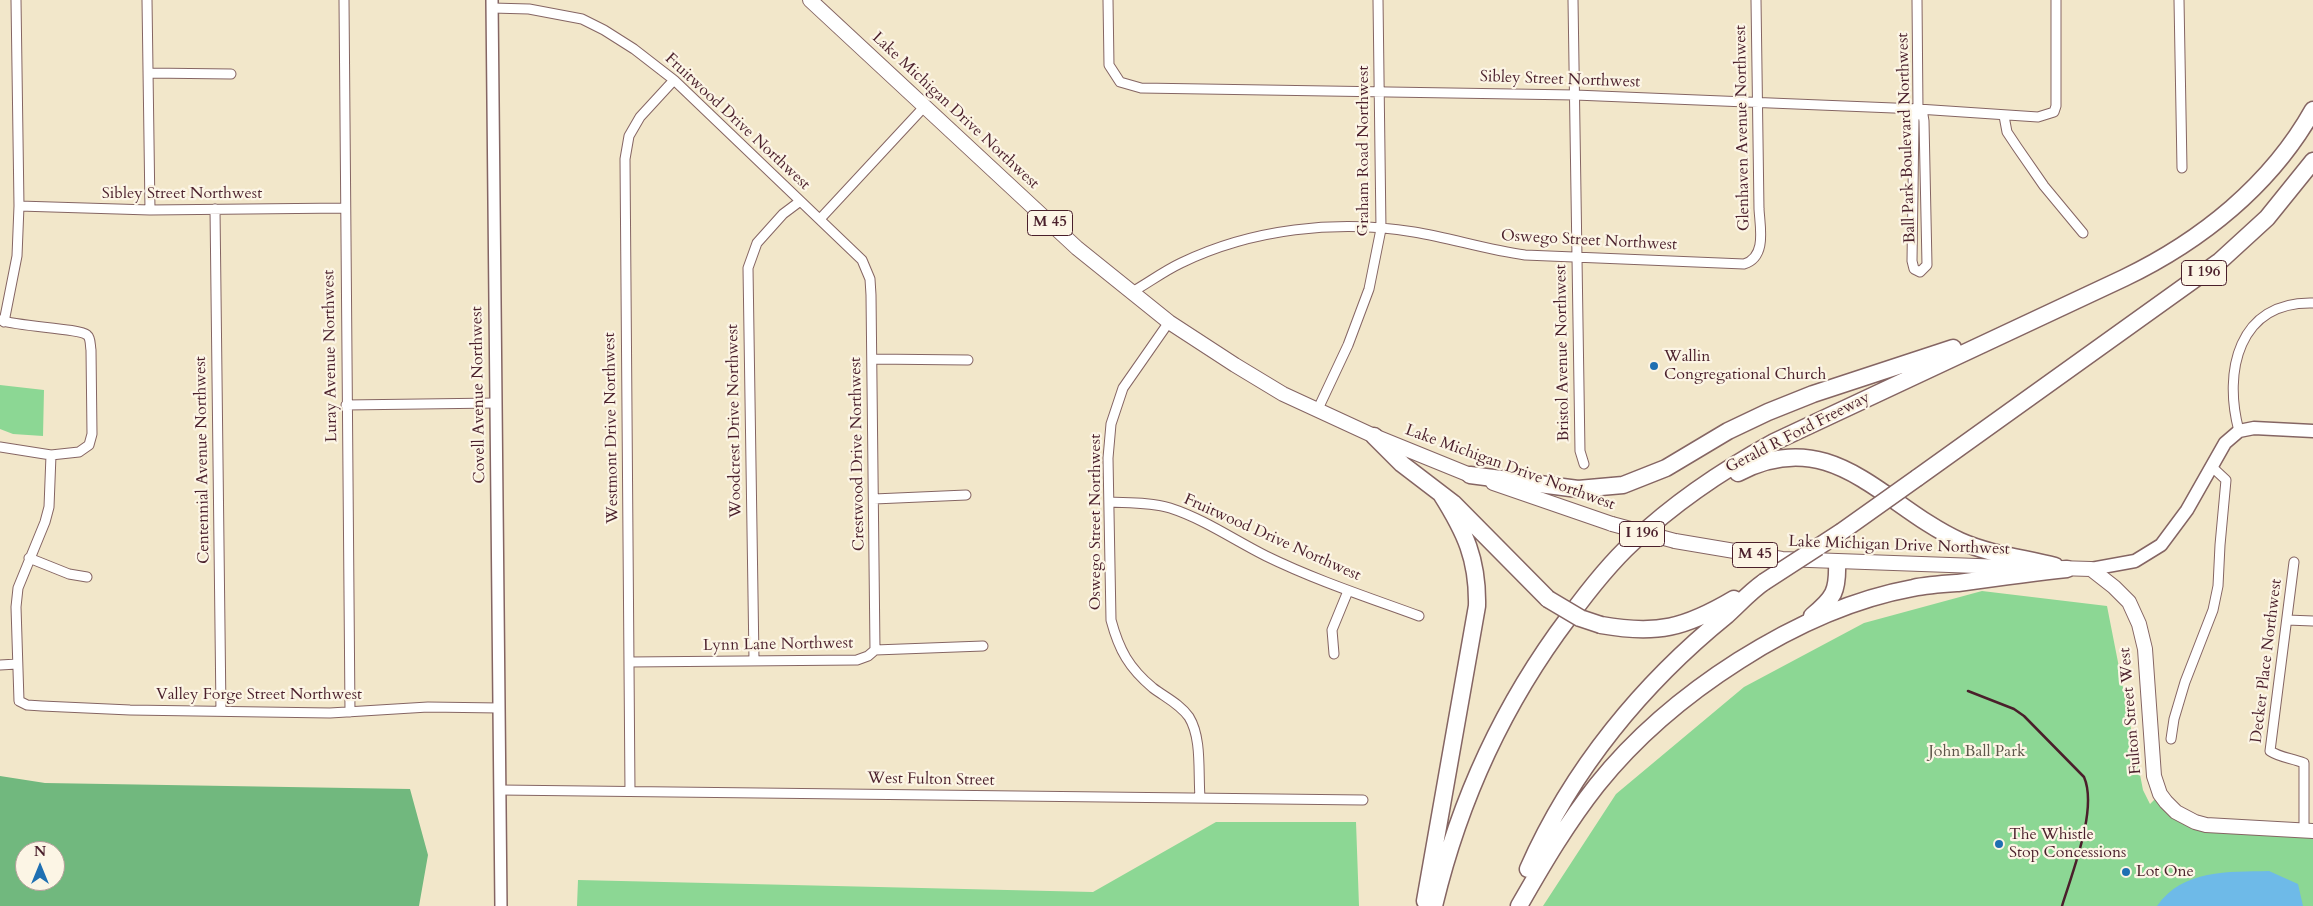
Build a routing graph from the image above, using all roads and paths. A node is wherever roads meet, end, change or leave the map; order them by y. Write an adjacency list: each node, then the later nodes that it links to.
1 (16, 0): 26 (street)
2 (147, 0): 13 (street)
3 (344, 0): 27 (street, Luray Avenue Northwest)
4 (810, 0): 19 (main road, Lake Michigan Drive Northwest / M 45)
5 (1108, 0): 16 (street, Sibley Street Northwest)
6 (1378, 0): 16 (street, Graham Road Northwest)
7 (1573, 0): 17 (street, Bristol Avenue Northwest)
8 (1756, 0): 18 (street, Glenhaven Avenue Northwest)
9 (1917, 0): 20 (street, Ball Park Boulevard Northwest)
10 (2056, 0): 22 (street, Sibley Street Northwest)
11 (2179, 0): 24 (street)
12 (492, 4): 15 (street, Fruitwood Drive Northwest); 43 (street, Covell Avenue Northwest)
13 (148, 74): 14 (street); 29 (street)
14 (231, 74)
15 (674, 80): 25 (street, Fruitwood Drive Northwest); 75 (street, Westmont Drive Northwest)
16 (1380, 91): 17 (street, Sibley Street Northwest); 31 (street, Graham Road Northwest)
17 (1575, 95): 18 (street, Sibley Street Northwest); 34 (street, Bristol Avenue Northwest)
18 (1758, 103): 20 (street, Sibley Street Northwest); 33 (street, Glenhaven Avenue Northwest)
19 (924, 107): 30 (street); 36 (main road, Lake Michigan Drive Northwest / M 45)
20 (1918, 109): 20 (street, Ball Park Boulevard Northwest); 22 (street, Sibley Street Northwest)
21 (2313, 110): 40 (highway, Gerald R Ford Freeway / I 196)
22 (2004, 116): 32 (street)
23 (2313, 161): 65 (highway, I 196, bridge)
24 (2182, 168)
25 (799, 202): 30 (street, Fruitwood Drive Northwest); 74 (street, Woodcrest Drive Northwest)
26 (19, 206): 29 (street, Sibley Street Northwest); 38 (street)
27 (345, 208): 28 (street, Sibley Street Northwest); 44 (street, Luray Avenue Northwest)
28 (215, 209): 29 (street, Sibley Street Northwest); 79 (street, Centennial Avenue Northwest)
29 (150, 210)
30 (820, 219): 35 (street, Fruitwood Drive Northwest)
31 (1381, 229): 34 (street, Oswego Street Northwest); 36 (street, Oswego Street Northwest); 45 (street, Graham Road Northwest)
32 (2083, 233)
33 (1758, 255): 34 (street, Oswego Street Northwest)
34 (1577, 258): 51 (street, Bristol Avenue Northwest)
35 (862, 260): 41 (street, Crestwood Drive Northwest)
36 (1132, 292): 39 (main road, Lake Michigan Drive Northwest / M 45)
37 (2313, 303): 46 (street)
38 (2, 321): 50 (street)
39 (1169, 322): 45 (main road, Lake Michigan Drive Northwest / M 45); 57 (street, Oswego Street Northwest)
40 (2020, 326): 53 (highway); 58 (highway, Gerald R Ford Freeway / I 196)
41 (872, 360): 42 (street); 56 (street, Crestwood Drive Northwest)
42 (968, 360)
43 (496, 403): 44 (street); 78 (street, Covell Avenue Northwest)
44 (346, 405): 80 (street, Luray Avenue Northwest)
45 (1317, 411): 48 (main road, Lake Michigan Drive Northwest / M 45)
46 (2239, 431): 47 (main road); 52 (main road, Lake Michigan Drive Northwest)
47 (2313, 431)
48 (1374, 436): 53 (main road, Lake Michigan Drive Northwest / M 45); 54 (highway)
49 (0, 447): 50 (street)
50 (51, 455): 59 (street)
51 (1584, 464)
52 (2211, 466): 63 (main road, Lake Michigan Drive Northwest); 81 (street)
53 (1470, 475): 60 (main road, Lake Michigan Drive Northwest / M 45, bridge)
54 (1440, 494): 65 (highway, bridge); 88 (highway)
55 (966, 495): 56 (street)
56 (874, 499): 72 (street, Crestwood Drive Northwest)
57 (1109, 502): 66 (street, Fruitwood Drive Northwest); 84 (street, Oswego Street Northwest)
58 (1665, 515): 62 (highway); 89 (highway, Gerald R Ford Freeway / I 196)
59 (29, 558): 64 (street); 76 (street)
60 (1836, 562): 62 (main road, Lake Michigan Drive Northwest); 70 (highway)
61 (2294, 562): 68 (street, Decker Place Northwest)
62 (2067, 568): 63 (main road, Lake Michigan Drive Northwest); 70 (highway)
63 (2091, 569): 86 (main road, Fulton Street West)
64 (86, 577)
65 (1762, 584): 90 (highway, I 196)
66 (1348, 590): 67 (street, Fruitwood Drive Northwest); 73 (street)
67 (1419, 616)
68 (2287, 620): 69 (street); 86 (street, Decker Place Northwest)
69 (2313, 621)
70 (1799, 627): 91 (highway)
71 (983, 646): 72 (street, Lynn Lane Northwest)
72 (875, 650): 74 (street, Lynn Lane Northwest)
73 (1334, 654)
74 (754, 660): 75 (street, Lynn Lane Northwest)
75 (630, 662): 83 (street, Westmont Drive Northwest)
76 (17, 664): 77 (street); 79 (street, Valley Forge Street Northwest)
77 (0, 665)
78 (499, 708): 80 (street, Valley Forge Street Northwest); 82 (street, Covell Avenue Northwest)
79 (221, 711): 80 (street, Valley Forge Street Northwest)
80 (350, 712)
81 (2171, 739)
82 (500, 790): 83 (street, West Fulton Street); 87 (street, Covell Avenue Northwest)
83 (630, 791): 84 (street, West Fulton Street)
84 (1200, 797): 85 (street, West Fulton Street)
85 (1363, 800)
86 (2308, 831)
87 (501, 906)
88 (1424, 906)
89 (1434, 906)
90 (1513, 906)
91 (1519, 906)

